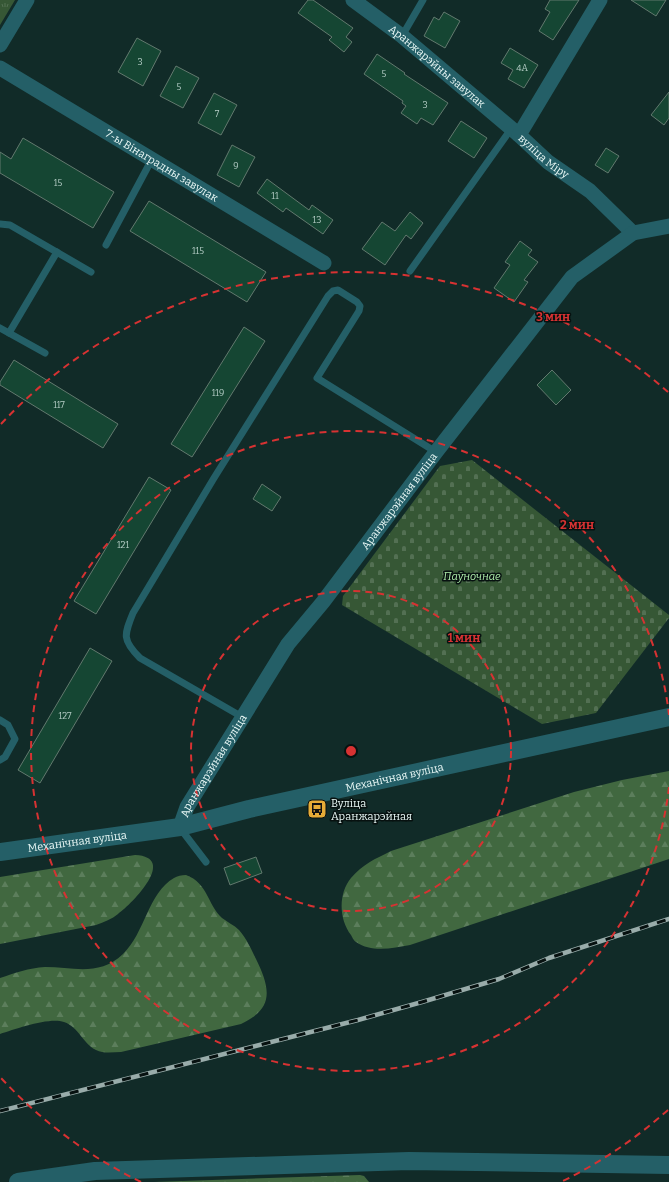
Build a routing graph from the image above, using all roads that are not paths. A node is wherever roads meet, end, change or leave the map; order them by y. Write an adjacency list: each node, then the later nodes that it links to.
1 (27, 0): 6 (street)
2 (353, 0): 5 (street, Аранжарэйны завулак)
3 (423, 0): 5 (lane)
4 (600, 0): 8 (street, вуліца Міру)
5 (402, 36): 8 (street, Аранжарэйны завулак)
6 (0, 45)
7 (0, 68): 9 (street, 7-ы Вінаградны завулак)
8 (515, 132): 12 (street, вуліца Міру); 16 (lane)
9 (152, 159): 13 (lane); 15 (street, 7-ы Вінаградны завулак)
10 (0, 224): 14 (lane)
11 (669, 226): 12 (street, Аранжарэйная вуліца)
12 (633, 233): 21 (street, Аранжарэйная вуліца)
13 (106, 245)
14 (57, 252): 17 (lane); 19 (lane)
15 (324, 262)
16 (410, 271)
17 (91, 272)
18 (0, 328): 19 (lane)
19 (9, 333): 20 (lane)
20 (45, 353)
21 (436, 452): 23 (street, Аранжарэйная вуліца); 23 (lane)
22 (669, 717): 26 (street, Механічная вуліца)
23 (244, 718): 26 (street, Аранжарэйная вуліца)
24 (0, 720): 25 (lane)
25 (0, 760)
26 (180, 828): 27 (street, Механічная вуліца); 28 (lane)
27 (0, 852)
28 (206, 862)
29 (669, 1165): 30 (street)
30 (18, 1182)

